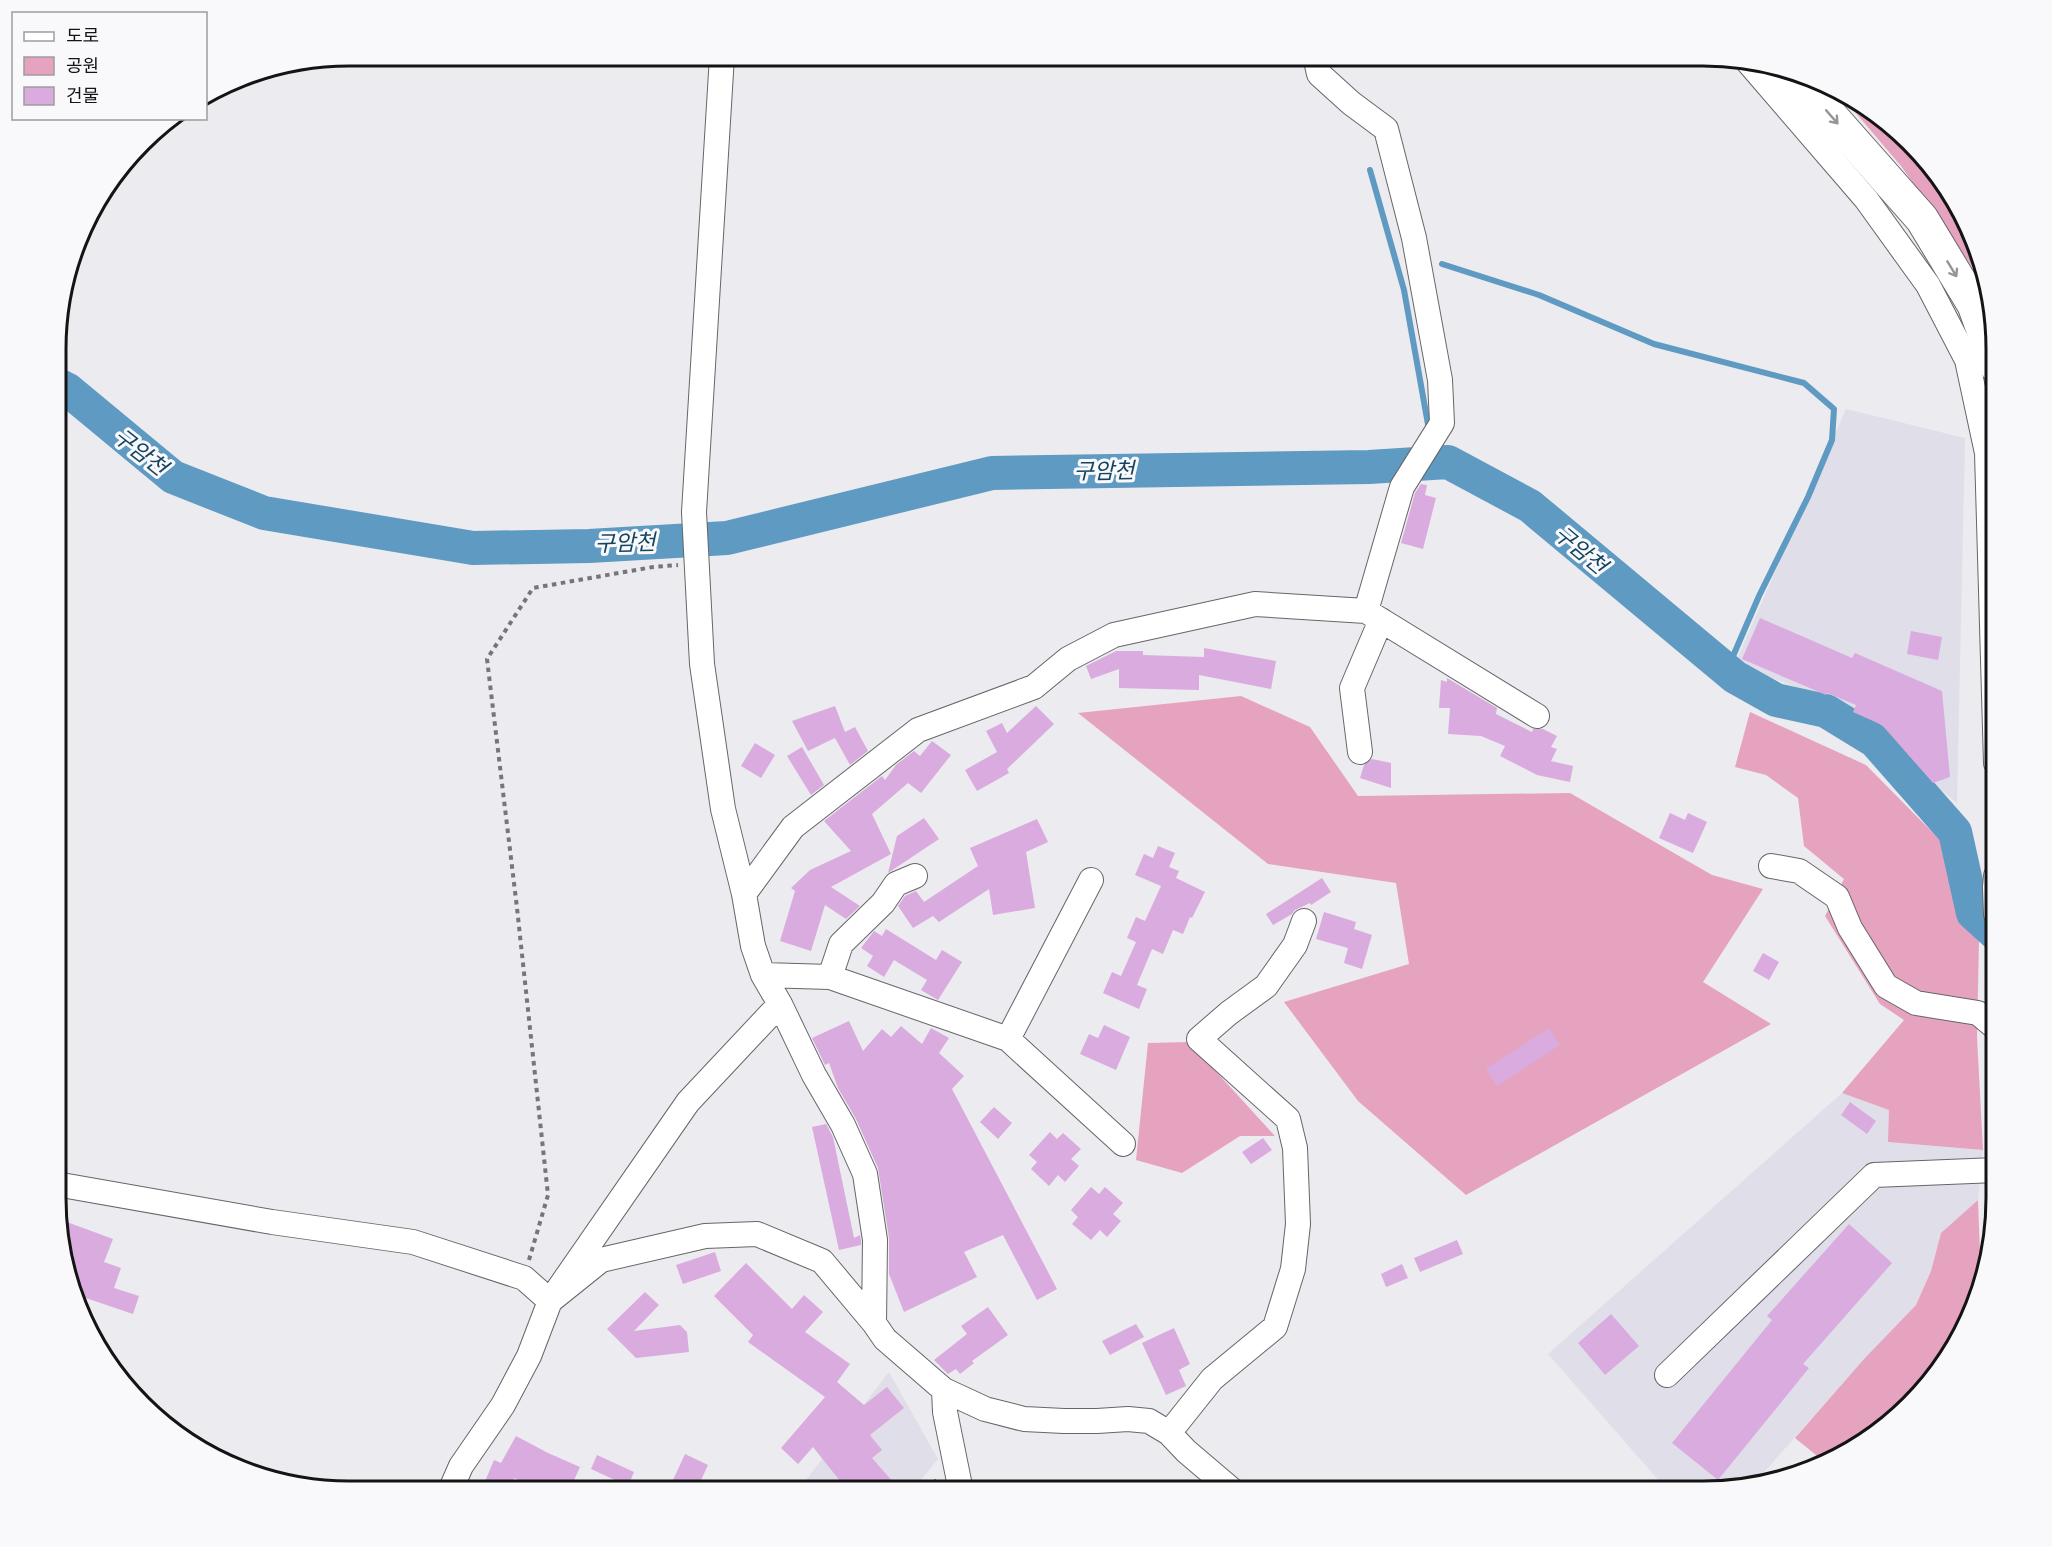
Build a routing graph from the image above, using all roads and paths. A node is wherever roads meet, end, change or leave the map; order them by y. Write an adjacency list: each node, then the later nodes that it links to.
1 (721, 66): 7 (street)
2 (1317, 66): 8 (street)
3 (1755, 71): 6 (street)
4 (1804, 85): 5 (highway, one-way to 5)
5 (1985, 336)
6 (1986, 429)
7 (697, 564): 14 (street); 24 (path)
8 (1373, 616): 9 (street); 10 (street); 14 (street)
9 (1538, 716)
10 (1360, 752)
11 (1771, 866): 19 (street)
12 (915, 876): 17 (street)
13 (1091, 880): 20 (street)
14 (744, 894): 16 (street)
15 (1304, 921): 29 (street)
16 (763, 975): 17 (street); 18 (street)
17 (830, 977): 20 (street)
18 (780, 1004): 25 (street); 26 (street)
19 (1986, 1020)
20 (1008, 1039): 21 (street)
21 (1123, 1144)
22 (1986, 1170): 27 (street)
23 (66, 1186): 24 (street)
24 (524, 1278): 25 (street)
25 (550, 1301): 26 (street); 30 (street)
26 (874, 1323): 28 (street)
27 (1667, 1375)
28 (944, 1390): 29 (street); 31 (street)
29 (1170, 1433): 32 (street)
30 (454, 1481)
31 (959, 1481)
32 (1221, 1481)

